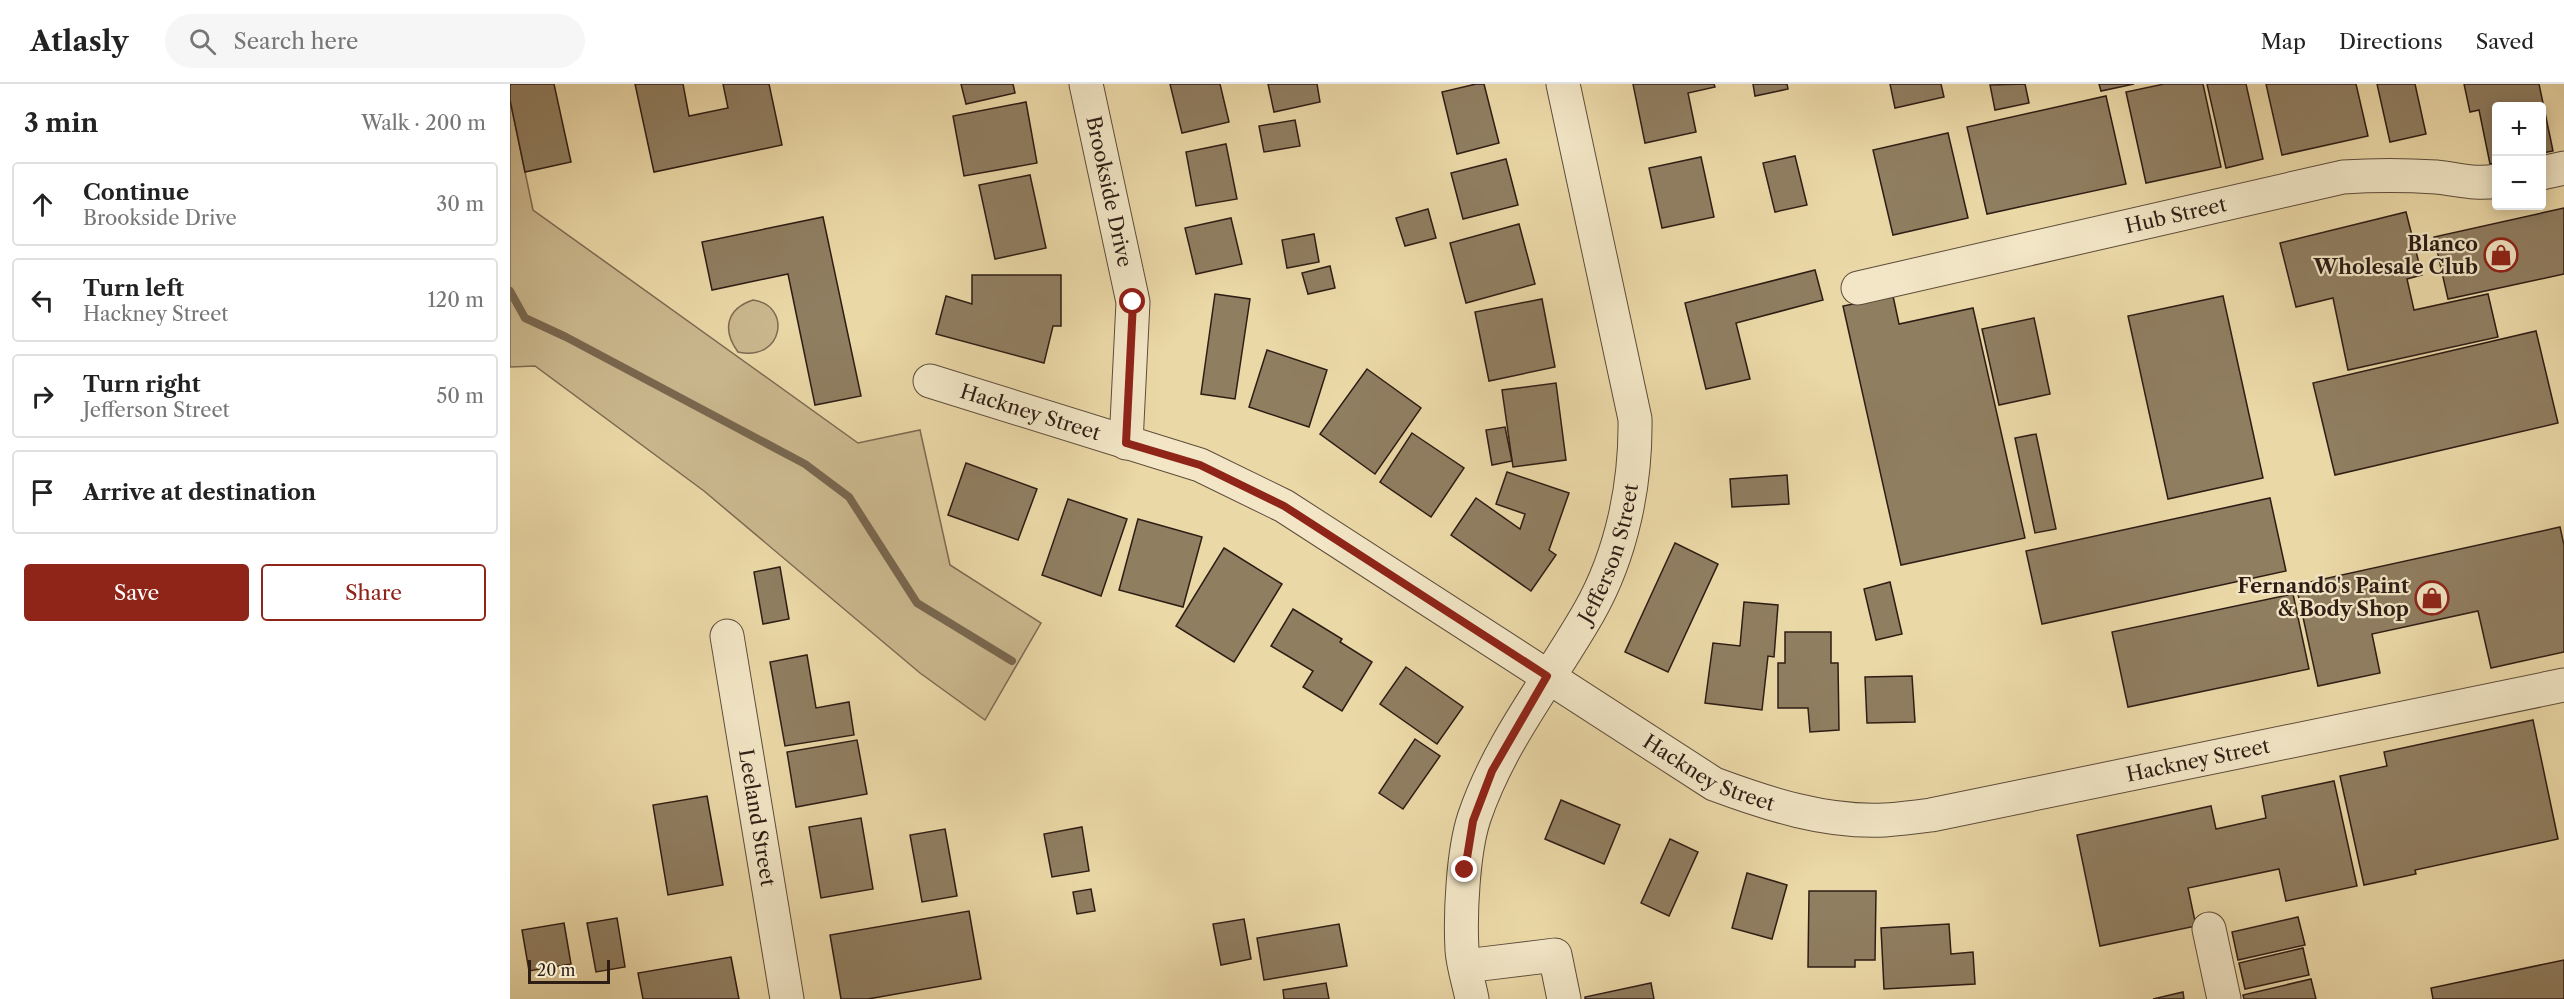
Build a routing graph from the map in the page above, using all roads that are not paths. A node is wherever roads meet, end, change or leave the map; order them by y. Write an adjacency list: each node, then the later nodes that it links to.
1 (1086, 84): 8 (street, Brookside Drive)
2 (1563, 84): 10 (street, Jefferson Street)
3 (2564, 168): 4 (street)
4 (2546, 171)
5 (2492, 182): 6 (street, Hub Street)
6 (1858, 288)
7 (930, 381): 8 (street, Hackney Street)
8 (1126, 443): 10 (street, Hackney Street)
9 (727, 636): 14 (street, Leeland Street)
10 (1547, 676): 11 (street, Hackney Street); 13 (street, Jefferson Street)
11 (2564, 685)
12 (2210, 929): 17 (street)
13 (1465, 966): 15 (street, Jefferson Street); 16 (street)
14 (787, 999)
15 (1472, 999)
16 (1564, 999)
17 (2224, 999)

